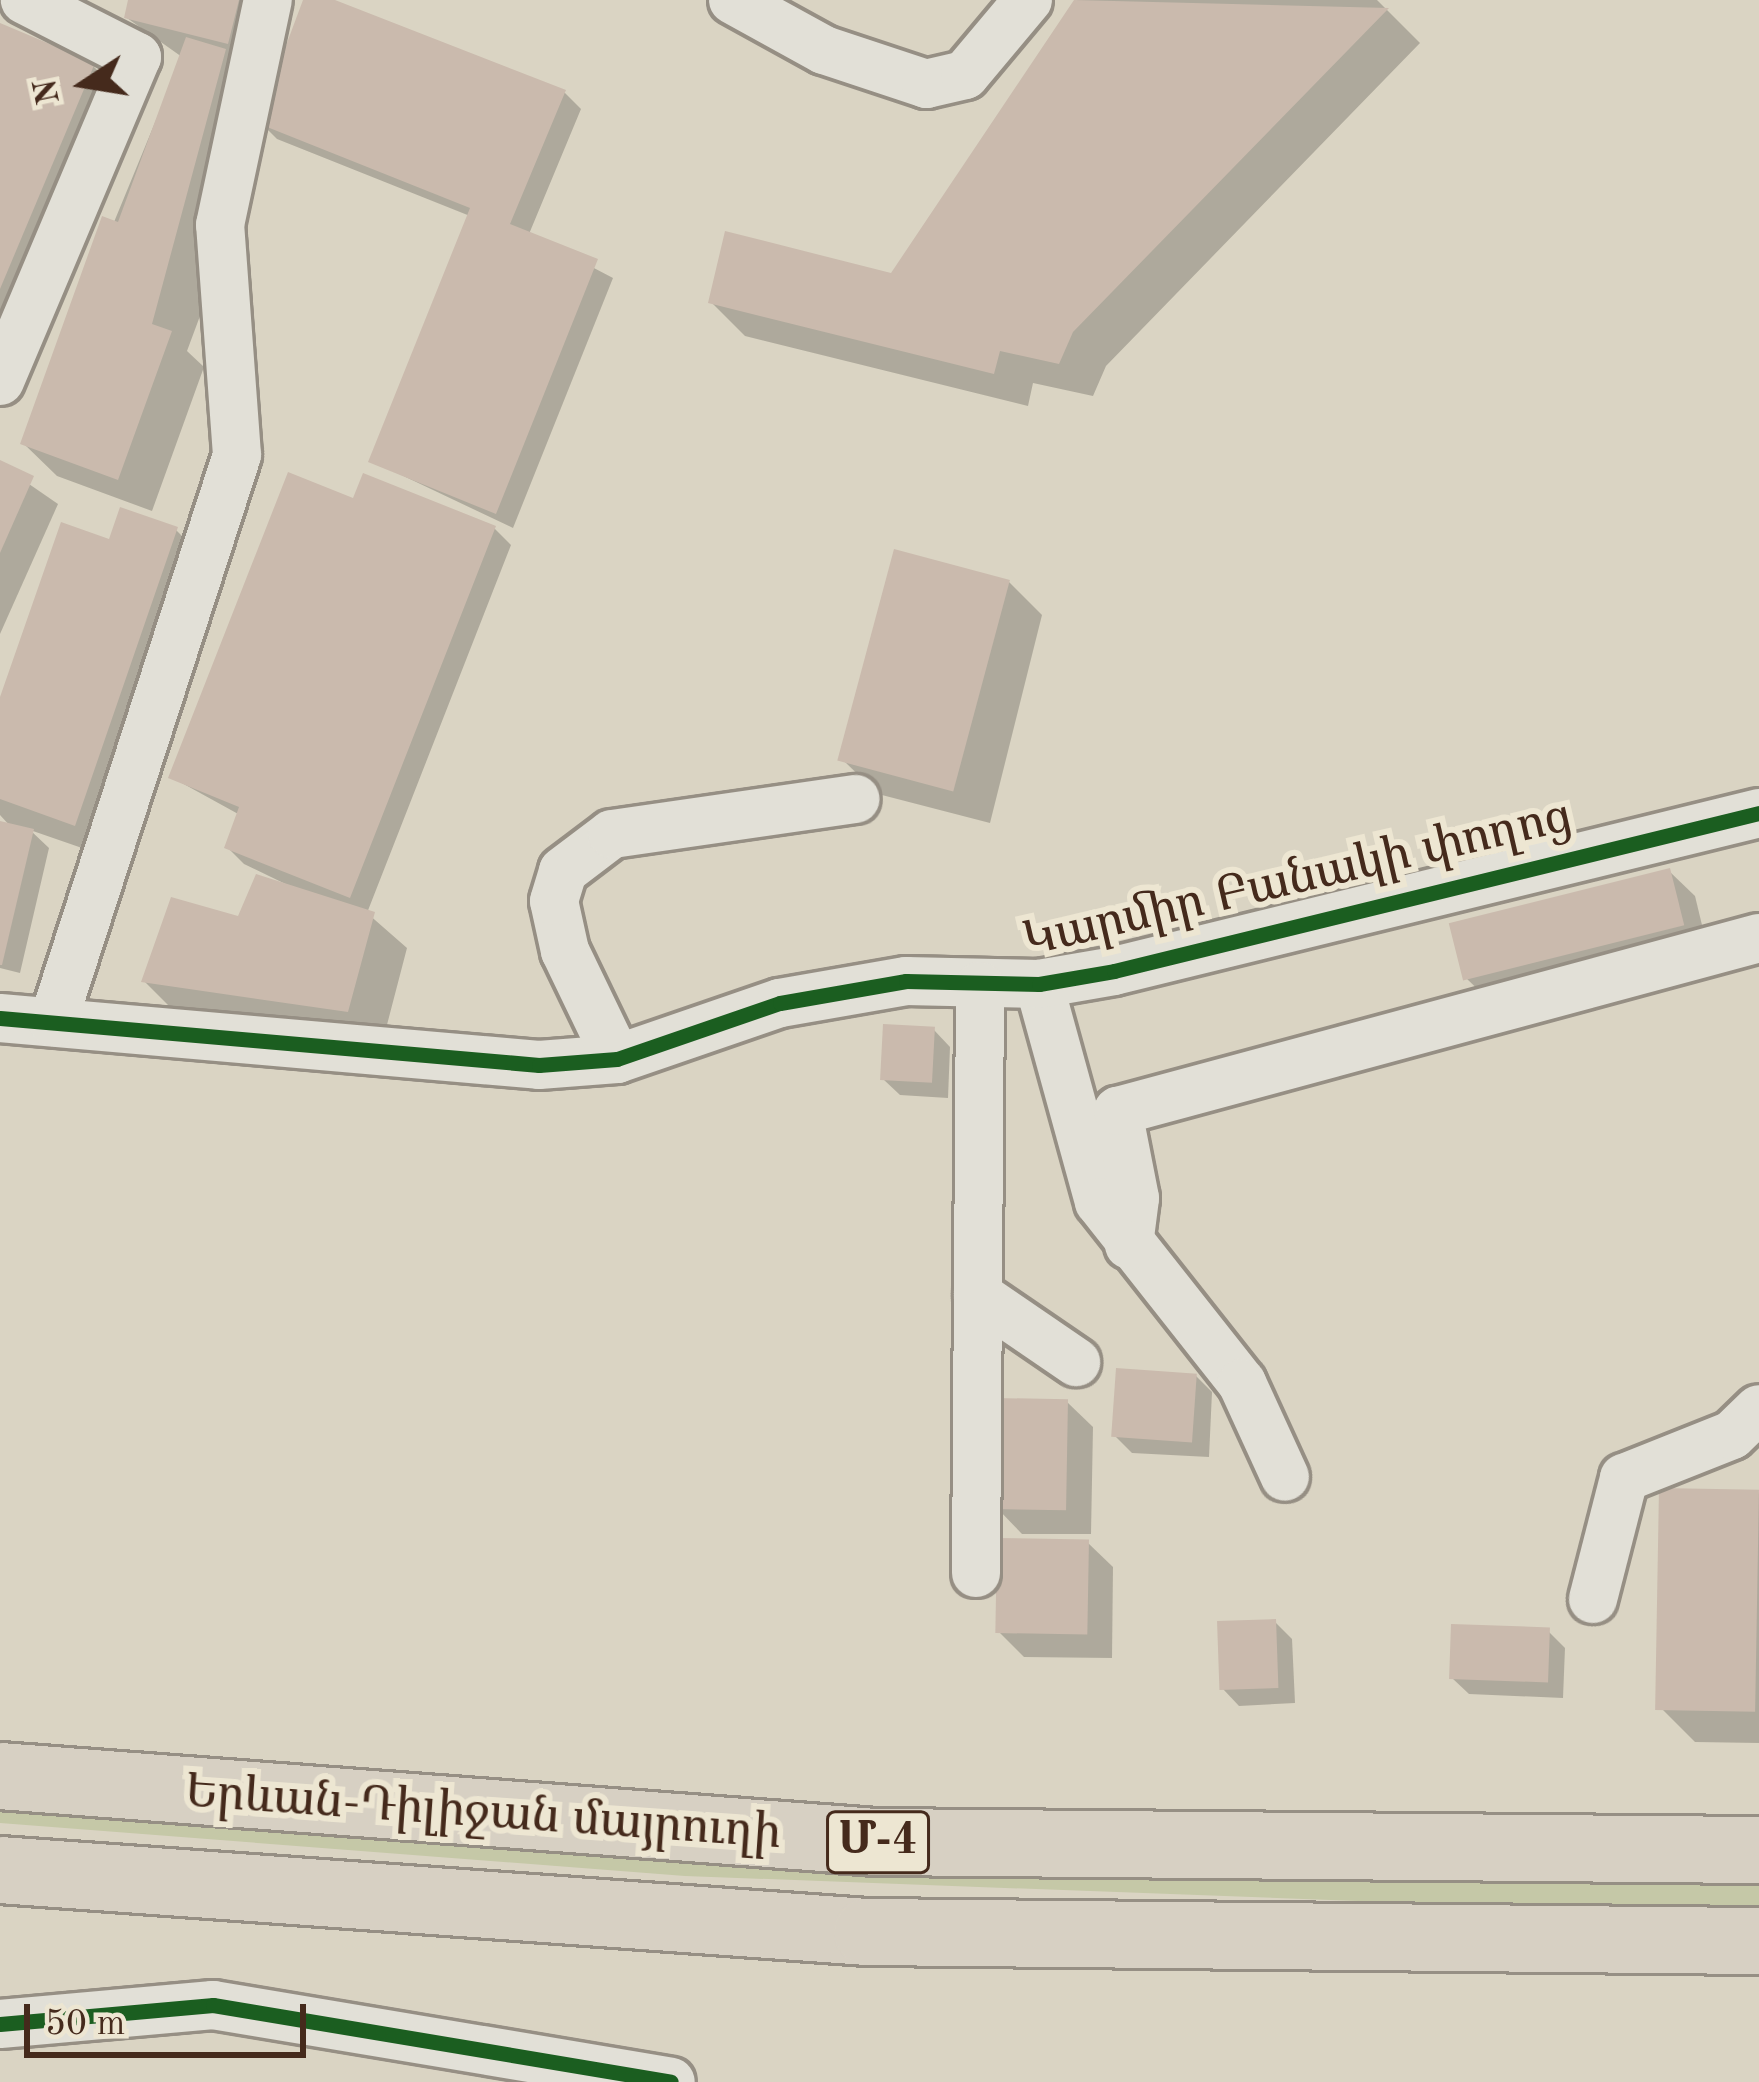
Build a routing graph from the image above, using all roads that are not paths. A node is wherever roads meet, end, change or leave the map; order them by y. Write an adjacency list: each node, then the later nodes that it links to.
1 (25, 0): 5 (street)
2 (268, 0): 12 (street)
3 (733, 0): 4 (street)
4 (1028, 0)
5 (0, 381)
6 (856, 800): 13 (street)
7 (1759, 813): 9 (street, Կարմիր Բանակի փողոց)
8 (1759, 938): 14 (street)
9 (1039, 984): 10 (street, Կարմիր Բանակի փողոց); 14 (street)
10 (980, 986): 13 (street, Կարմիր Բանակի փողոց); 15 (street)
11 (0, 1018): 12 (street, Կարմիր Բանակի փողոց)
12 (53, 1022): 13 (street, Կարմիր Բանակի փողոց)
13 (617, 1059)
14 (1129, 1245): 18 (street)
15 (978, 1295): 16 (street); 19 (street)
16 (1076, 1362)
17 (1759, 1409): 20 (street)
18 (1285, 1477)
19 (976, 1573)
20 (1593, 1599)
21 (0, 1776): 22 (highway, Երևան-Դիլիջան մայրուղի / Մ-4)
22 (1759, 1850)
23 (0, 1870): 24 (highway, Երևան-Դիլիջան մայրուղի / Մ-4)
24 (1759, 1941)
25 (0, 2024): 26 (street)
26 (670, 2082)

